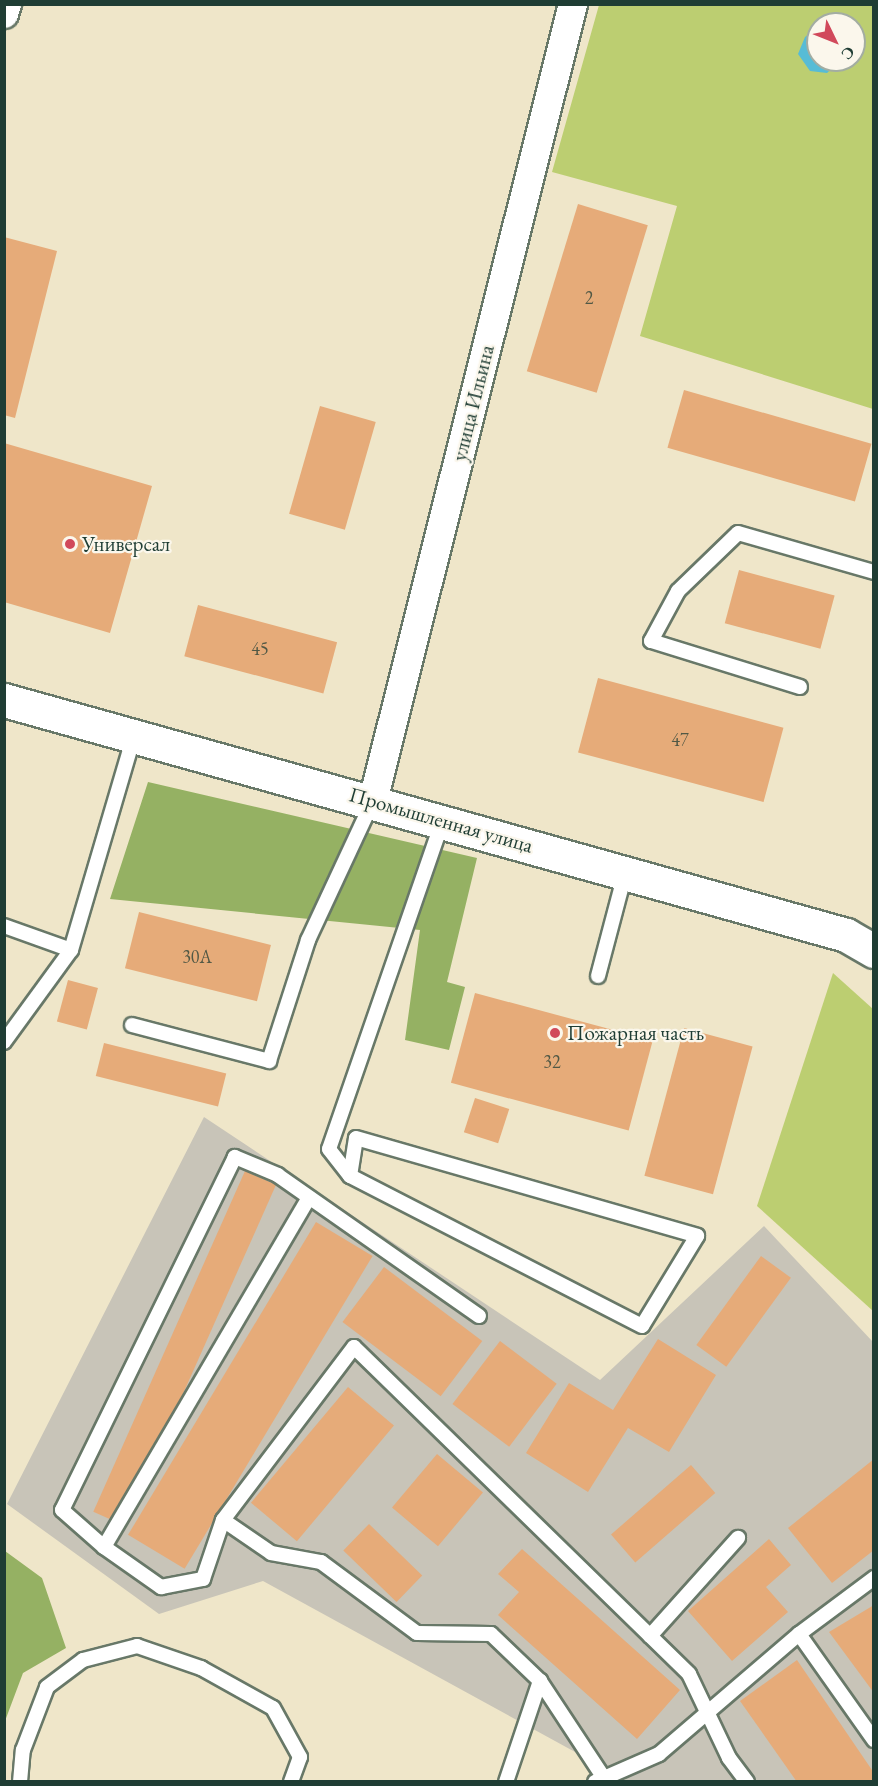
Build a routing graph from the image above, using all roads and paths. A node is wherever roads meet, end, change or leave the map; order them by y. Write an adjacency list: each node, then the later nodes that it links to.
1 (7, 4): 3 (street)
2 (573, 4): 8 (street, улица Ильина)
3 (4, 14)
4 (873, 572): 5 (lane)
5 (800, 687)
6 (4, 700): 7 (main road, Промышленная улица)
7 (135, 734): 8 (main road, Промышленная улица); 12 (lane)
8 (373, 801): 9 (main road, Промышленная улица); 15 (lane)
9 (443, 820): 10 (main road, Промышленная улица); 17 (lane)
10 (626, 872): 13 (main road, Промышленная улица); 14 (lane)
11 (4, 926): 12 (lane)
12 (71, 950): 16 (lane)
13 (873, 951)
14 (598, 976)
15 (132, 1024)
16 (4, 1042)
17 (350, 1176): 17 (lane)
18 (309, 1198): 19 (lane); 22 (lane); 22 (lane)
19 (479, 1316)
20 (223, 1520): 22 (lane); 25 (lane); 26 (lane)
21 (738, 1538): 25 (lane)
22 (104, 1547)
23 (873, 1578): 24 (lane)
24 (800, 1634): 27 (lane); 28 (lane)
25 (650, 1636): 27 (lane)
26 (540, 1682): 29 (lane); 32 (lane)
27 (709, 1711): 29 (lane); 33 (lane)
28 (873, 1740)
29 (599, 1780)
30 (20, 1782): 31 (lane)
31 (291, 1782)
32 (506, 1782)
33 (747, 1782)

